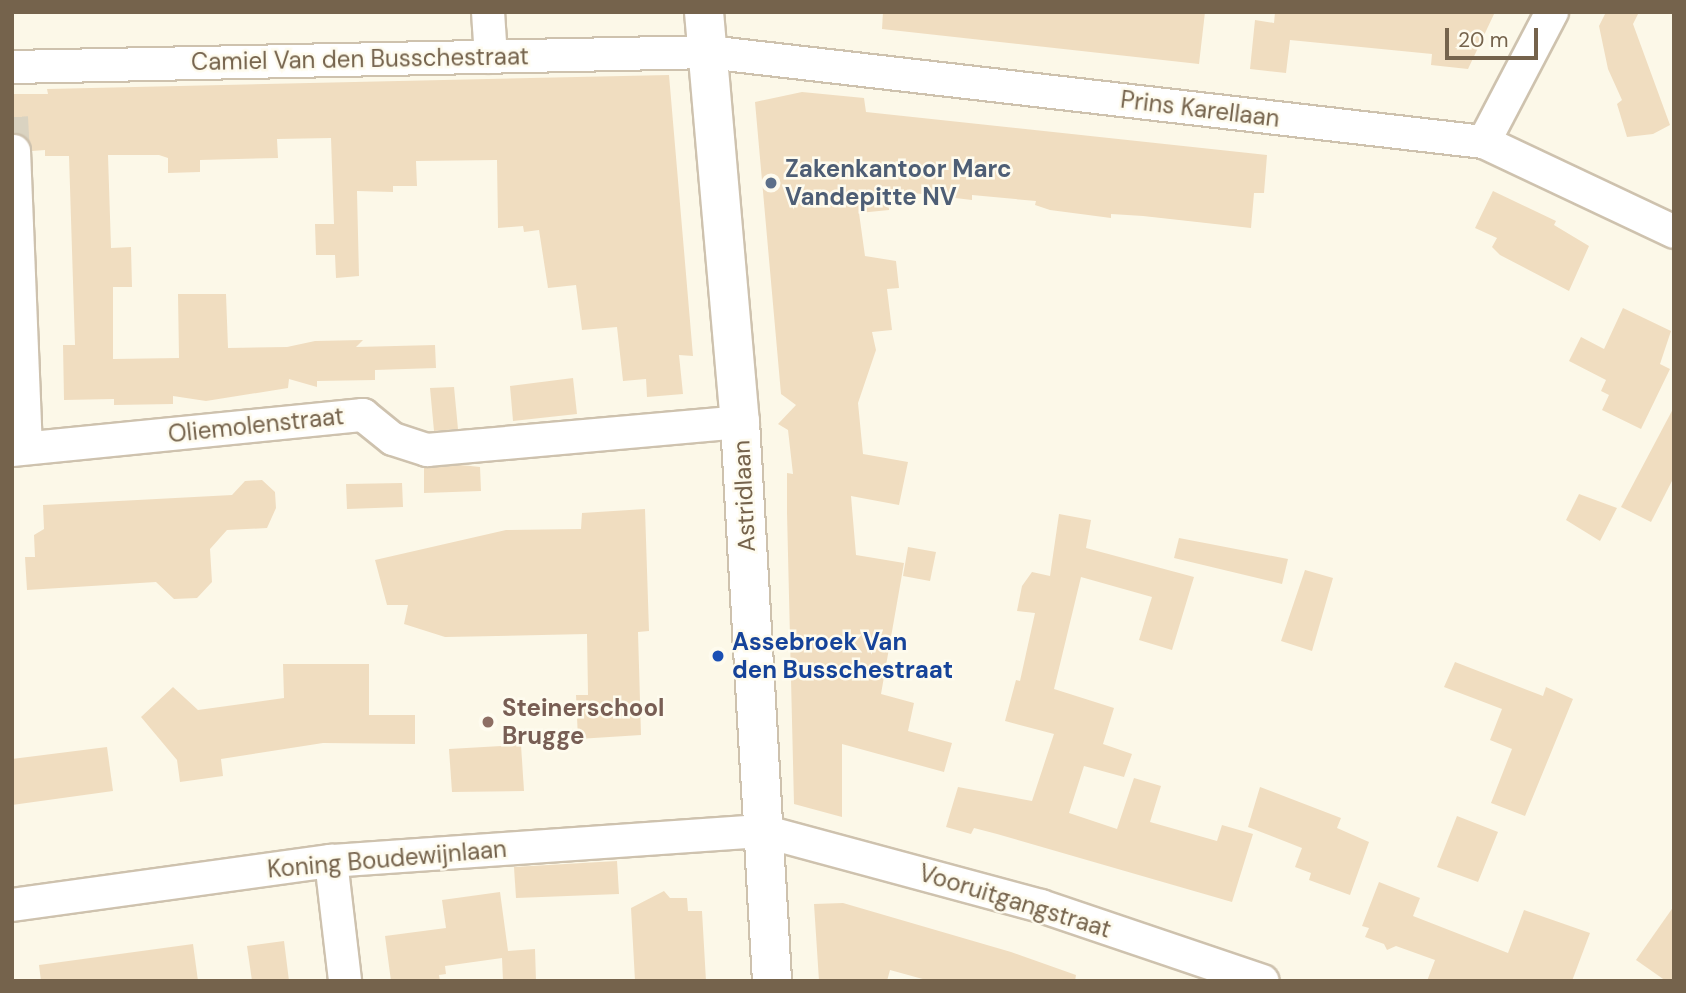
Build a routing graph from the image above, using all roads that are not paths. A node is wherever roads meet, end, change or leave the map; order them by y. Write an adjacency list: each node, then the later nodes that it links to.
1 (488, 12): 5 (street)
2 (704, 12): 4 (main road, Astridlaan)
3 (1552, 12): 7 (street)
4 (708, 52): 5 (street, Camiel Van den Busschestraat); 7 (street, Prins Karellaan); 11 (main road, Astridlaan)
5 (491, 57): 6 (street, Camiel Van den Busschestraat)
6 (12, 67)
7 (1483, 142): 9 (street, Prins Karellaan)
8 (14, 151): 10 (street)
9 (1674, 232)
10 (16, 314): 12 (street)
11 (740, 422): 12 (street, Oliemolenstraat); 13 (main road, Astridlaan)
12 (19, 449)
13 (763, 831): 14 (street, Koning Boudewijnlaan); 17 (main road, Astridlaan); 18 (street, Vooruitgangstraat)
14 (331, 861): 15 (street, Koning Boudewijnlaan); 16 (street)
15 (12, 905)
16 (345, 981)
17 (772, 981)
18 (1263, 981)

